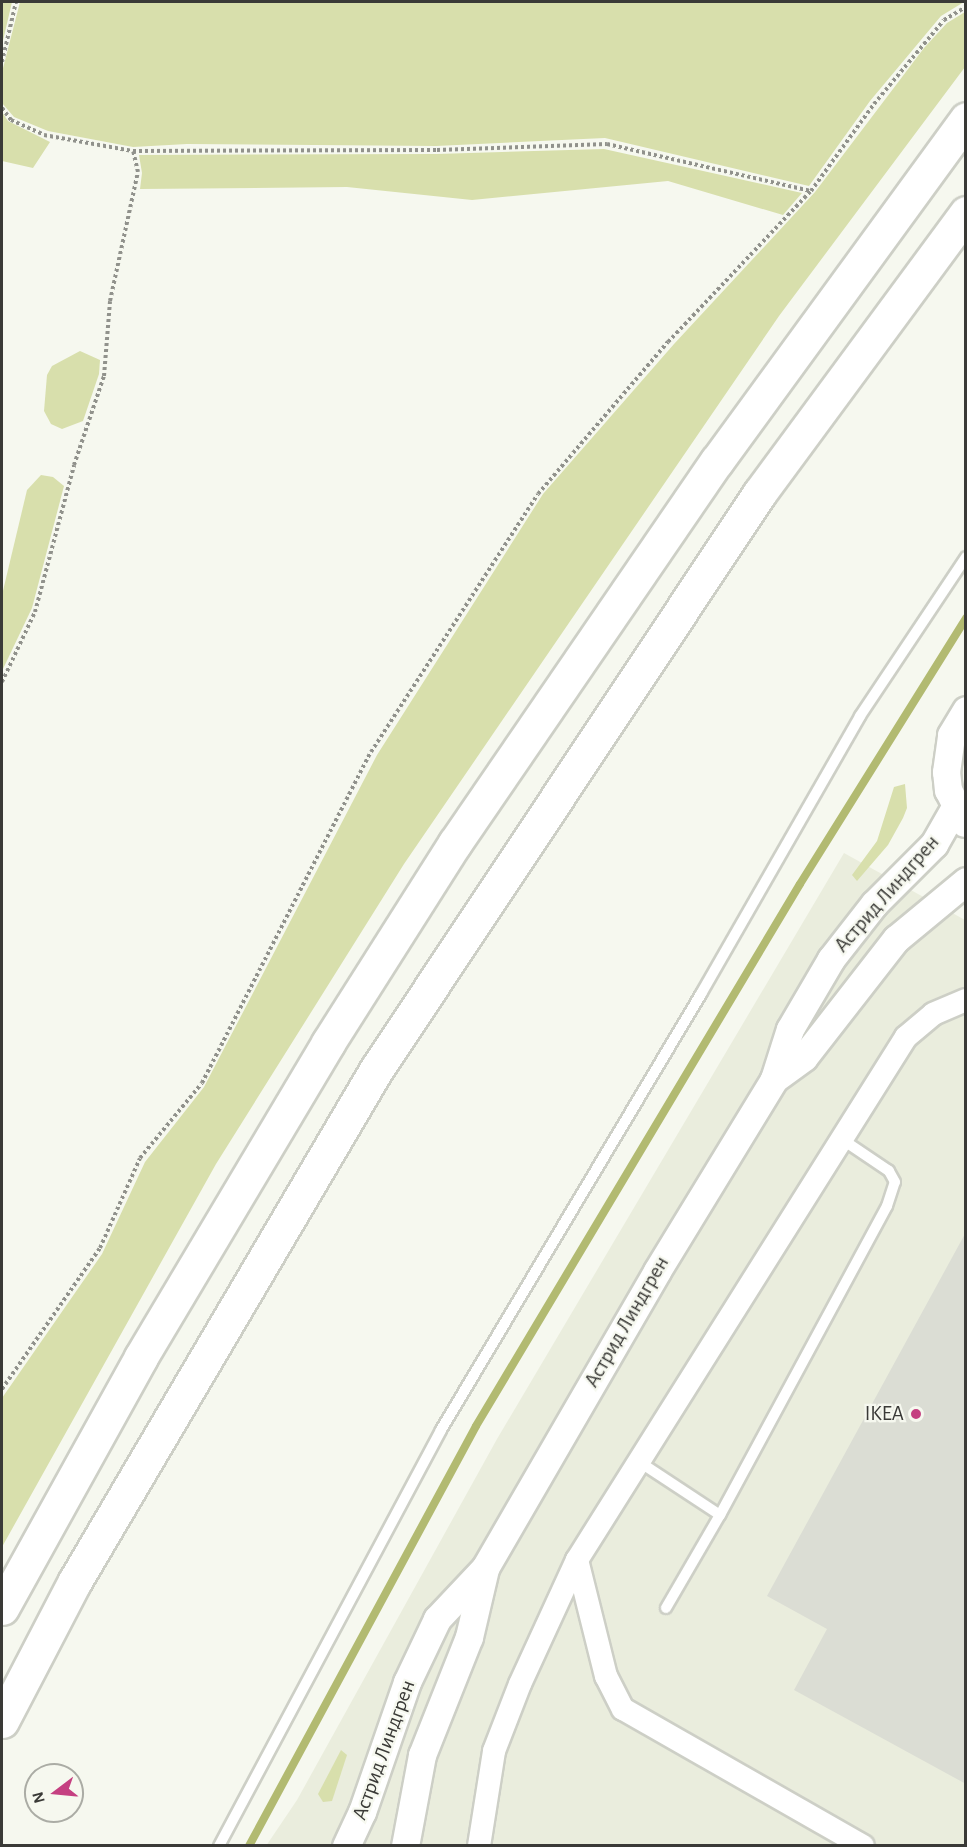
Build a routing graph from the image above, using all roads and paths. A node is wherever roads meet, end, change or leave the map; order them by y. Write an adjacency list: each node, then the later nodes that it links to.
1 (16, 2): 3 (path)
2 (966, 7): 7 (path)
3 (2, 62)
4 (2, 108): 6 (path)
5 (966, 119): 22 (highway)
6 (133, 151): 7 (path); 10 (path)
7 (811, 191): 17 (path)
8 (966, 213): 24 (highway)
9 (966, 557): 25 (lane)
10 (2, 682)
11 (966, 710): 12 (street, Астрид Линдгрен)
12 (960, 816): 15 (street, Астрид Линдгрен)
13 (966, 881): 15 (street, Астрид Линдгрен)
14 (966, 1000): 16 (street)
15 (774, 1079): 21 (street, Астрид Линдгрен)
16 (843, 1140): 18 (street); 19 (lane)
17 (2, 1389)
18 (638, 1461): 19 (lane); 20 (street)
19 (720, 1515): 23 (lane)
20 (577, 1560): 28 (street); 29 (street)
21 (485, 1568): 26 (street, Астрид Линдгрен); 27 (street, Астрид Линдгрен)
22 (2, 1608)
23 (666, 1608)
24 (2, 1721)
25 (219, 1845)
26 (346, 1845)
27 (405, 1845)
28 (479, 1845)
29 (863, 1845)

